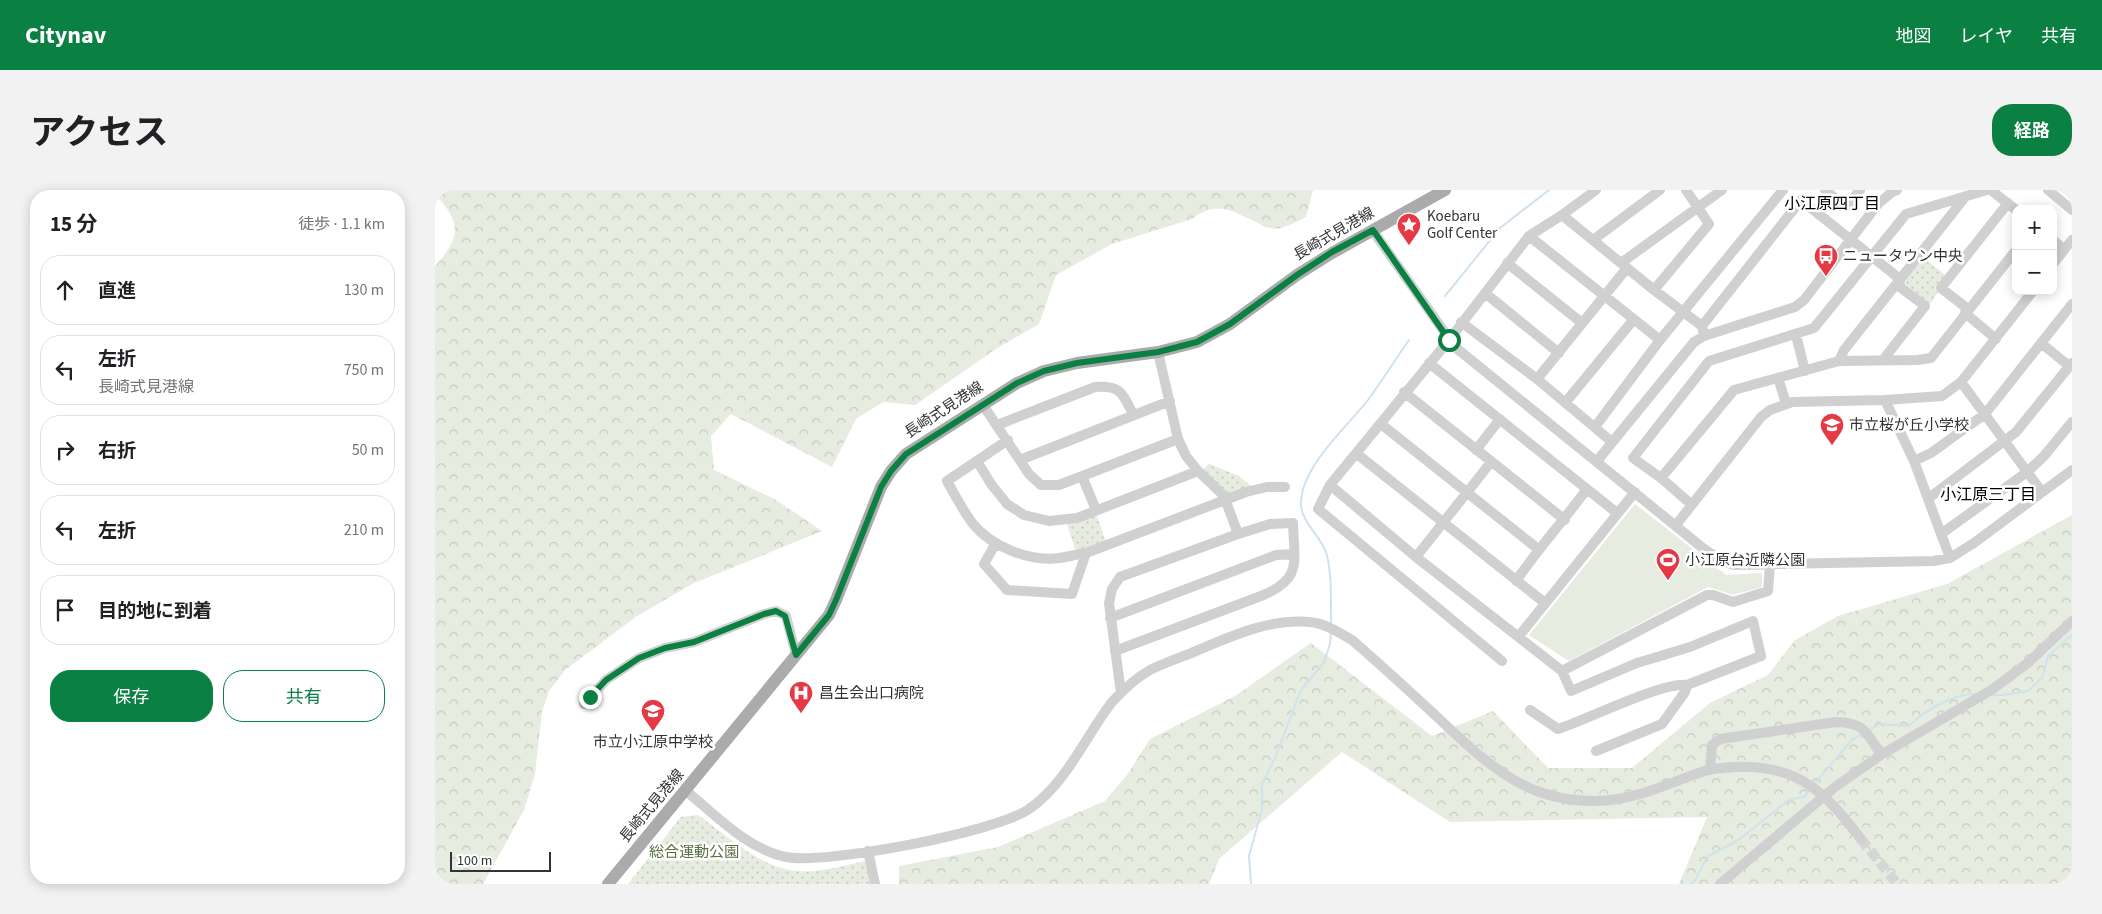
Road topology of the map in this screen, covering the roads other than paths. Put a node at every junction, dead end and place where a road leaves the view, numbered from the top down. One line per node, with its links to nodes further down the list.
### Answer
1 (1445, 190): 18 (main road, 長崎式見港線)
2 (1595, 190): 17 (street)
3 (1660, 190): 20 (street)
4 (1686, 190): 15 (street)
5 (1722, 190): 15 (street)
6 (1783, 190): 37 (street)
7 (1825, 190): 8 (street)
8 (1860, 190)
9 (1987, 190): 13 (street)
10 (1991, 190): 14 (street)
11 (2048, 190): 16 (street)
12 (1893, 191): 21 (street)
13 (1966, 196): 26 (street); 30 (street)
14 (2012, 206): 36 (street)
15 (1699, 207): 29 (street); 31 (street)
16 (2072, 210)
17 (1562, 215): 19 (street); 20 (street)
18 (1373, 230): 44 (street); 47 (main road, 長崎式見港線)
19 (1529, 236): 28 (street); 34 (street)
20 (1593, 240): 29 (street)
21 (1852, 240): 26 (street); 41 (street); 41 (street)
22 (2072, 240): 24 (street)
23 (2057, 243): 24 (street)
24 (2064, 249): 27 (street)
25 (2012, 255): 36 (street)
26 (1872, 256): 30 (street); 42 (street)
27 (2057, 259)
28 (1507, 263): 32 (street); 40 (street)
29 (1624, 266): 31 (street); 34 (street)
30 (1900, 279): 49 (street); 50 (street)
31 (1654, 290): 37 (street)
32 (1485, 292): 39 (street); 48 (street)
33 (2030, 295): 43 (street)
34 (1605, 296): 38 (street); 40 (street)
35 (2072, 304): 46 (street)
36 (1967, 311): 43 (street); 49 (street)
37 (1685, 312): 41 (street); 45 (street)
38 (1634, 319): 45 (street); 60 (street)
39 (1461, 322): 44 (street); 55 (street)
40 (1582, 324): 48 (street)
41 (1703, 331): 72 (street)
42 (1796, 334): 53 (street); 85 (street)
43 (1996, 339): 56 (street)
44 (1449, 340): 51 (street); 79 (street)
45 (1660, 340): 69 (street)
46 (2041, 343): 52 (street); 64 (street)
47 (1158, 352): 59 (street); 62 (main road, 長崎式見港線)
48 (1559, 353): 55 (street)
49 (1883, 360): 50 (street)
50 (1839, 361): 53 (street)
51 (1429, 363): 57 (street); 65 (street)
52 (2071, 365): 73 (street)
53 (1805, 371): 54 (street)
54 (1778, 378): 61 (street); 85 (street)
55 (1537, 379): 60 (street)
56 (1961, 382): 58 (street); 64 (street)
57 (1404, 392): 67 (street); 74 (street)
58 (1885, 400): 61 (street); 77 (street)
59 (1170, 401): 63 (street); 70 (street)
60 (1565, 403): 69 (street)
61 (1786, 403): 94 (street)
62 (983, 405): 68 (street); 115 (main road, 長崎式見港線)
63 (1133, 414): 68 (street); 76 (street)
64 (1985, 414): 73 (street); 77 (street)
65 (1500, 419): 74 (street); 88 (street)
66 (2072, 422): 83 (street)
67 (1381, 424): 75 (street); 89 (street)
68 (997, 425): 71 (street)
69 (1595, 427): 72 (street)
70 (1177, 439): 82 (street); 84 (street)
71 (1008, 440): 76 (street); 78 (street)
72 (1612, 442): 79 (street)
73 (2005, 442): 83 (street); 92 (street)
74 (1476, 450): 80 (street)
75 (1357, 454): 86 (street); 98 (street)
76 (1020, 460): 84 (street)
77 (1914, 460): 92 (street)
78 (977, 461): 95 (street); 102 (street)
79 (1597, 461): 90 (street)
80 (1491, 462): 89 (street); 97 (street)
81 (2072, 470): 91 (street)
82 (1198, 471): 93 (street); 95 (street)
83 (2027, 472): 91 (street); 101 (street)
84 (1083, 476): 95 (street)
85 (1661, 478): 94 (street)
86 (1330, 486): 106 (street); 116 (street)
87 (1285, 488): 93 (street)
88 (1587, 489): 96 (street); 97 (street)
89 (1467, 492): 98 (street); 103 (street)
90 (1635, 492): 96 (street); 99 (street)
91 (2042, 492): 107 (street)
92 (1929, 498): 101 (street)
93 (1226, 500): 100 (street); 104 (street)
94 (1692, 505): 99 (street)
95 (1096, 510)
96 (1617, 513): 110 (street)
97 (1565, 520): 103 (street)
98 (1443, 522): 106 (street); 109 (street)
99 (1676, 525): 108 (street)
100 (1238, 534): 105 (street); 111 (street)
101 (1941, 534): 107 (street)
102 (996, 543): 104 (street); 104 (street)
103 (1538, 549): 109 (street)
104 (1086, 553)
105 (1294, 554): 111 (street); 114 (street)
106 (1416, 557): 113 (street)
107 (1950, 558): 108 (street)
108 (1770, 564): 117 (street)
109 (1516, 581): 110 (street)
110 (1545, 604): 113 (street)
111 (1110, 618): 114 (street)
112 (2072, 622): 123 (street)
113 (1519, 636): 117 (street)
114 (1115, 651): 119 (street)
115 (796, 655): 120 (street); 125 (main road, 長崎式見港線)
116 (1501, 661)
117 (1562, 671): 118 (street)
118 (1687, 685): 121 (street); 122 (street)
119 (1121, 692): 124 (street); 127 (street)
120 (584, 704)
121 (1530, 710)
122 (1596, 751)
123 (1881, 755): 124 (street); 130 (street)
124 (1710, 770): 126 (street, bridge)
125 (686, 791): 127 (street); 128 (main road, 長崎式見港線)
126 (1861, 840)
127 (869, 851): 129 (street)
128 (608, 884)
129 (875, 884)
130 (1721, 884)

